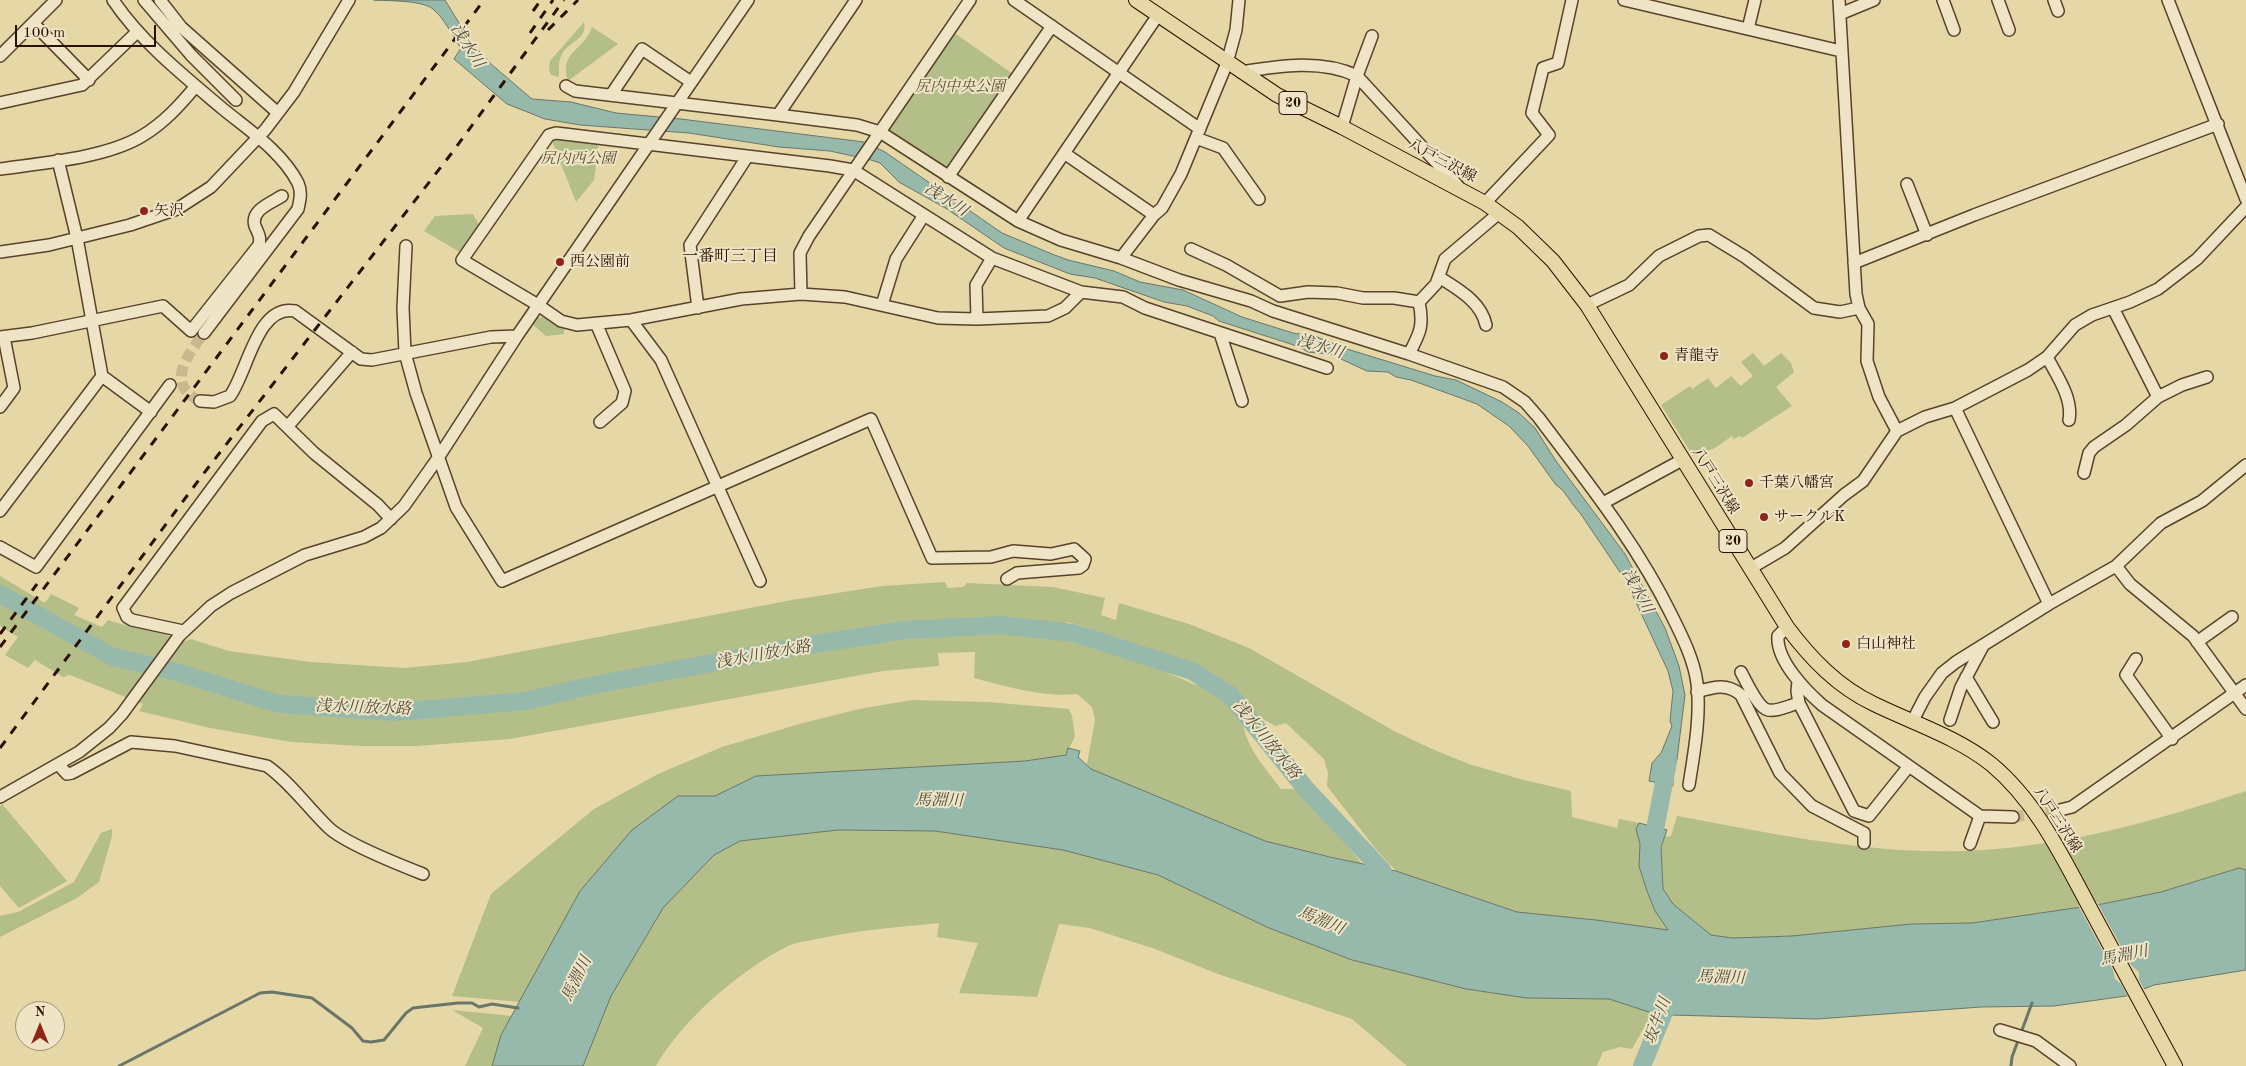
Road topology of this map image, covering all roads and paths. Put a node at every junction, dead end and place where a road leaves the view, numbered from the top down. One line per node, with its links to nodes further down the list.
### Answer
1 (56, 0): 25 (street)
2 (113, 0): 30 (street)
3 (144, 0): 43 (street)
4 (160, 0): 46 (street)
5 (349, 0): 46 (street)
6 (748, 0): 39 (street)
7 (856, 0): 47 (street)
8 (970, 0): 50 (street)
9 (1014, 0): 26 (street)
10 (1136, 0): 24 (main road, 八戸三沢線 / 20)
11 (1239, 0): 34 (street)
12 (1572, 0): 65 (street)
13 (1624, 0): 21 (street)
14 (1755, 0): 27 (street)
15 (1839, 0): 23 (street)
16 (1874, 0): 23 (street)
17 (1943, 0): 28 (street)
18 (1998, 0): 29 (street)
19 (2054, 0): 22 (street)
20 (2168, 0): 48 (street)
21 (1674, 6): 27 (street)
22 (2058, 11)
23 (1840, 14): 32 (street)
24 (1158, 15): 34 (main road, 八戸三沢線 / 20); 36 (street)
25 (34, 23): 33 (street); 38 (street)
26 (1052, 26): 36 (street); 59 (street)
27 (1748, 29): 32 (street)
28 (1954, 30)
29 (2009, 30)
30 (137, 32): 38 (street); 40 (street)
31 (1372, 36): 37 (street)
32 (1841, 51): 78 (street)
33 (0, 56)
34 (1226, 63): 35 (main road, 八戸三沢線 / 20); 51 (street)
35 (1241, 72): 37 (street); 49 (main road, 八戸三沢線 / 20)
36 (1117, 73): 51 (street); 54 (street)
37 (1357, 76): 49 (street); 61 (street)
38 (89, 80): 44 (street)
39 (691, 82): 42 (street); 45 (street)
40 (196, 86): 52 (street); 56 (street)
41 (566, 86): 42 (street)
42 (611, 94): 45 (street)
43 (236, 100)
44 (0, 104)
45 (676, 105): 47 (street); 53 (street)
46 (278, 113): 52 (street)
47 (778, 115): 50 (street)
48 (2218, 124): 64 (street); 71 (street)
49 (1342, 127): 61 (main road, 八戸三沢線 / 20)
50 (880, 132): 57 (street); 59 (street)
51 (1198, 134): 63 (street); 69 (street)
52 (258, 137): 72 (street); 94 (street)
53 (651, 141): 55 (street); 83 (street); 83 (street)
54 (1064, 153): 69 (street); 70 (street)
55 (748, 157): 57 (street); 86 (street)
56 (58, 160): 58 (street); 72 (street)
57 (854, 168): 68 (street); 81 (street)
58 (0, 169)
59 (948, 177): 70 (street)
60 (1907, 184): 71 (street)
61 (1460, 189): 65 (main road, 八戸三沢線 / 20)
62 (282, 196): 91 (street)
63 (1259, 199)
64 (2246, 199)
65 (1485, 203): 67 (main road, 八戸三沢線 / 20)
66 (2246, 207): 88 (street)
67 (1499, 213): 79 (street); 85 (main road, 八戸三沢線 / 20)
68 (924, 215): 76 (street); 84 (street)
69 (1154, 215): 77 (street)
70 (1018, 221): 77 (street)
71 (1927, 235): 78 (street)
72 (77, 238): 75 (street); 91 (street)
73 (406, 246): 99 (street)
74 (1191, 249): 82 (street)
75 (0, 252)
76 (992, 258): 80 (street); 89 (street)
77 (1121, 258): 100 (street)
78 (1854, 263): 87 (street)
79 (1439, 277): 82 (street); 93 (street)
80 (1082, 292): 89 (street); 95 (street)
81 (801, 294): 84 (street); 86 (street)
82 (1419, 302): 100 (street)
83 (538, 304): 92 (street); 96 (street)
84 (882, 305): 89 (street)
85 (1587, 305): 87 (street); 117 (main road, 八戸三沢線 / 20)
86 (698, 308): 90 (street)
87 (1859, 308): 115 (street)
88 (2113, 308): 101 (street); 106 (street)
89 (977, 319)
90 (631, 320): 92 (street); 120 (street)
91 (91, 322): 97 (street); 103 (street)
92 (596, 323): 113 (street)
93 (1486, 325)
94 (204, 332)
95 (1220, 333): 102 (street); 107 (street)
96 (517, 336): 99 (street); 116 (street)
97 (2, 337): 109 (street)
98 (352, 352): 99 (street); 108 (street); 114 (street)
99 (405, 352): 116 (street)
100 (1409, 354): 121 (street)
101 (2047, 357): 110 (street); 112 (street)
102 (1327, 368)
103 (102, 376): 111 (street); 122 (street)
104 (2207, 377): 106 (street)
105 (170, 386): 111 (street)
106 (2158, 397): 119 (street)
107 (1242, 400)
108 (200, 402)
109 (0, 407)
110 (1955, 408): 115 (street); 129 (street)
111 (151, 412): 124 (street)
112 (2069, 420)
113 (600, 422)
114 (288, 426): 123 (street); 132 (street)
115 (1897, 431): 126 (street)
116 (438, 458): 120 (street); 123 (street)
117 (1682, 460): 121 (street); 126 (main road, 八戸三沢線 / 20)
118 (2246, 465): 125 (street)
119 (2084, 473)
120 (718, 485): 127 (street); 128 (street)
121 (1603, 503): 140 (street)
122 (0, 511)
123 (391, 519): 132 (street)
124 (0, 548)
125 (2116, 566): 129 (street); 133 (street)
126 (1751, 568): 131 (main road, 八戸三沢線 / 20)
127 (1008, 579)
128 (760, 581)
129 (2049, 604): 134 (street)
130 (2232, 617): 133 (street)
131 (1787, 627): 138 (street); 145 (main road, 八戸三沢線 / 20)
132 (181, 633): 148 (street)
133 (2197, 642): 141 (street)
134 (1984, 645): 137 (street); 145 (street)
135 (2136, 659): 147 (street)
136 (1741, 672): 142 (street)
137 (1966, 676): 144 (street); 146 (street)
138 (1798, 681): 142 (street); 149 (street)
139 (2246, 685): 141 (street)
140 (1697, 692): 150 (street); 155 (street)
141 (2235, 693): 143 (street); 147 (street)
142 (1799, 703): 149 (street)
143 (2246, 709)
144 (1950, 720)
145 (1912, 722): 160 (main road, 八戸三沢線 / 20)
146 (1993, 722)
147 (2172, 738): 152 (street)
148 (58, 764): 151 (street); 157 (street)
149 (1910, 766): 153 (street)
150 (1689, 785)
151 (0, 797)
152 (2056, 811)
153 (1980, 816): 154 (street); 156 (street)
154 (2013, 817)
155 (1864, 843)
156 (1970, 844)
157 (422, 874)
158 (2000, 1030): 159 (street)
159 (2070, 1066)
160 (2175, 1066)

